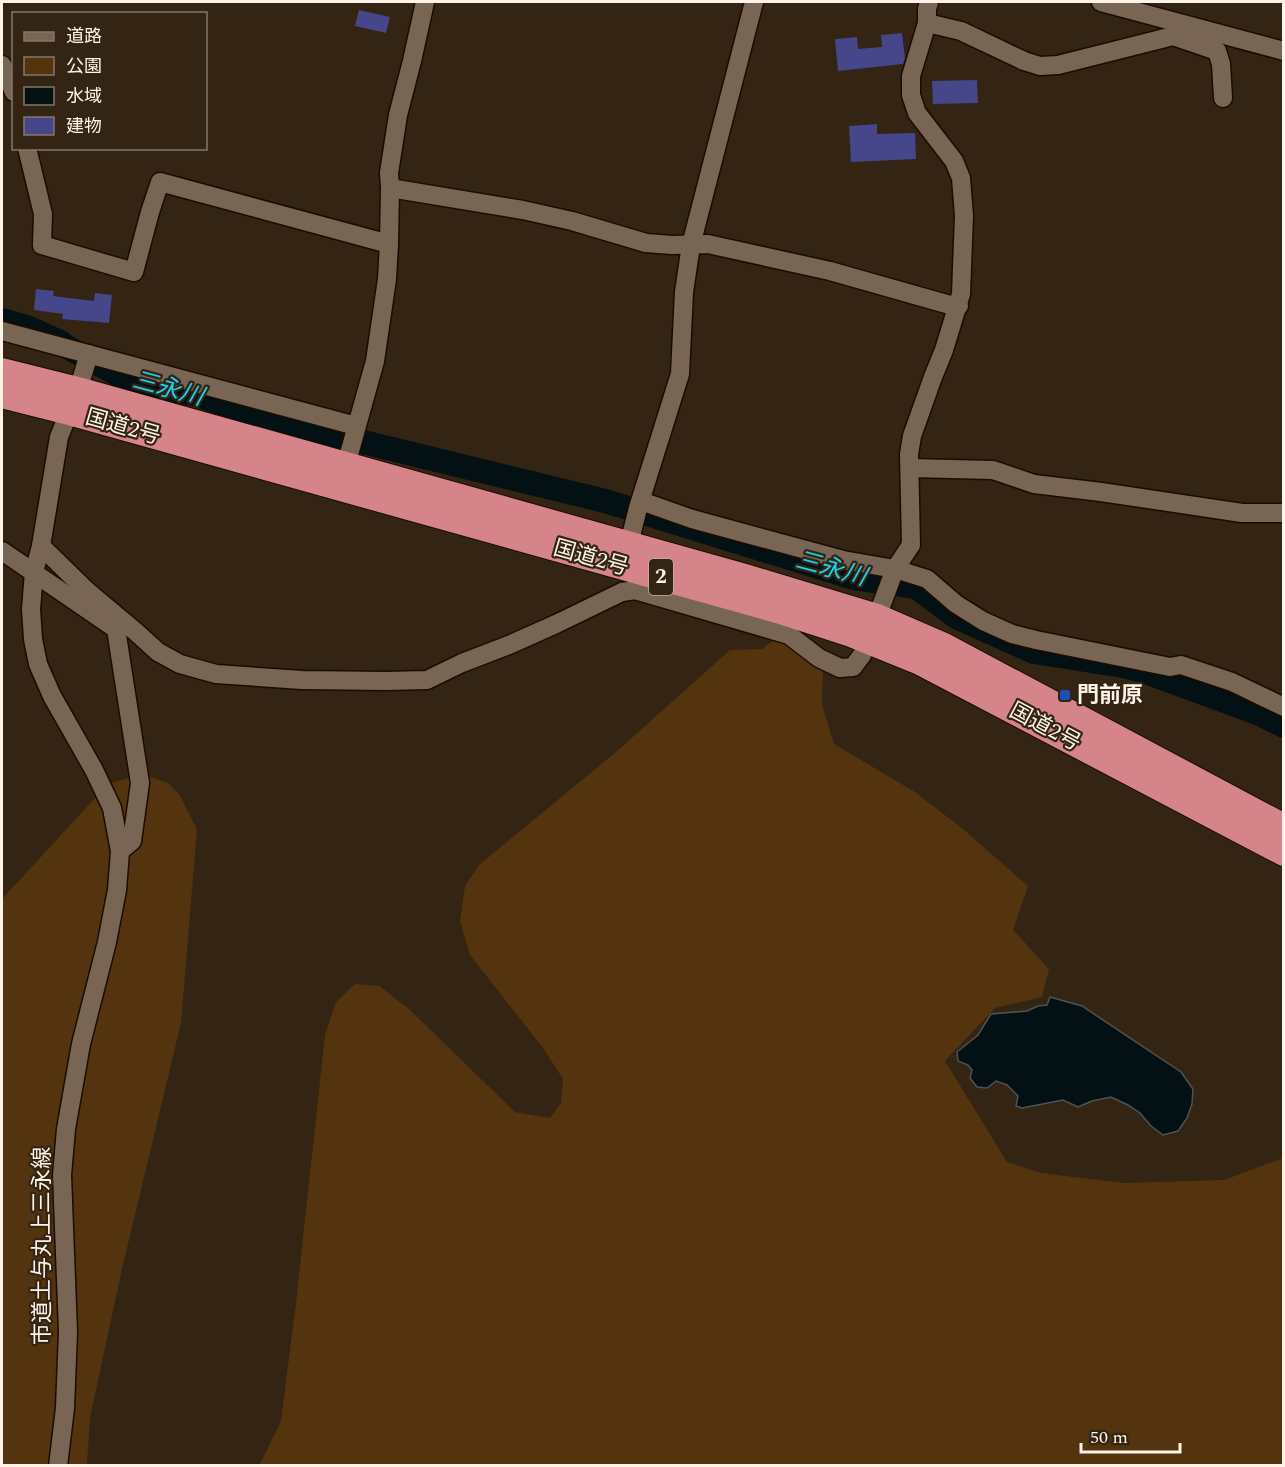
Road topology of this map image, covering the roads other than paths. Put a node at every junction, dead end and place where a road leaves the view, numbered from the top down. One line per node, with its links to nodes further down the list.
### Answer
1 (425, 2): 12 (street)
2 (754, 2): 14 (street)
3 (929, 2): 5 (street)
4 (1102, 2): 6 (street)
5 (927, 23): 6 (street); 15 (street)
6 (1174, 29): 7 (street); 10 (street)
7 (1284, 51)
8 (2, 65): 9 (street)
9 (12, 88)
10 (1223, 98)
11 (27, 150): 13 (street)
12 (390, 188): 13 (street); 14 (street)
13 (389, 244): 21 (street)
14 (691, 245): 15 (street); 24 (street)
15 (959, 306): 23 (street)
16 (2, 331): 17 (street)
17 (89, 354): 20 (street); 21 (street)
18 (2, 371): 20 (highway, 国道2号 / 2)
19 (2, 395): 20 (highway, 国道2号 / 2)
20 (73, 401): 22 (highway, 国道2号 / 2); 27 (street); 32 (highway, 国道2号 / 2)
21 (356, 426): 22 (street)
22 (346, 465): 26 (highway, 国道2号 / 2)
23 (910, 468): 25 (street); 30 (street)
24 (640, 505): 26 (street); 30 (street)
25 (1284, 513)
26 (631, 536): 32 (highway, 国道2号 / 2)
27 (41, 546): 29 (street); 31 (street)
28 (2, 551): 29 (street)
29 (34, 572): 31 (street); 35 (street)
30 (894, 572): 32 (street); 33 (street)
31 (82, 597): 32 (street); 35 (street)
32 (876, 620): 34 (highway, 国道2号 / 2); 36 (highway, 国道2号 / 2)
33 (1284, 707)
34 (1284, 827)
35 (120, 851): 37 (street, 市道土与丸上三永線)
36 (1284, 853)
37 (58, 1466)

